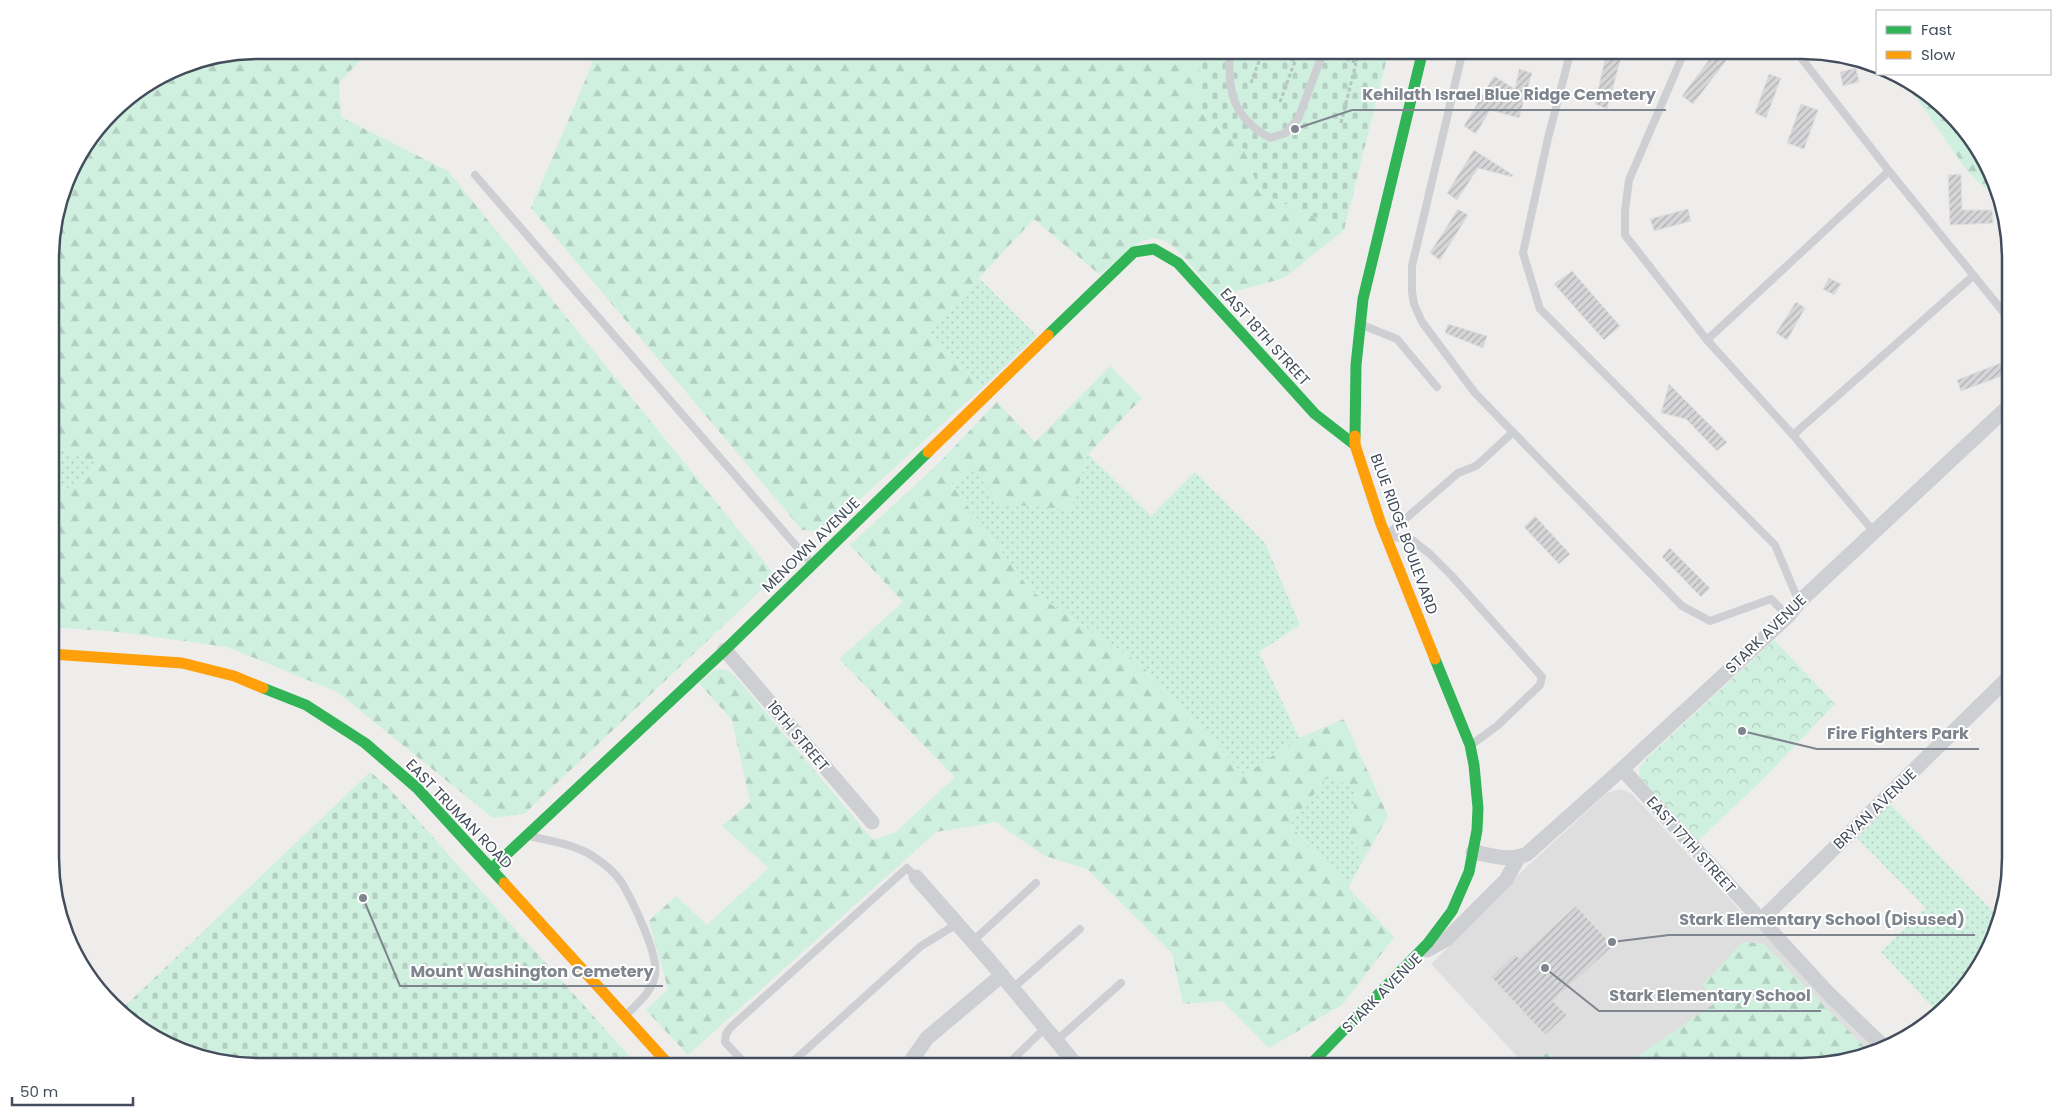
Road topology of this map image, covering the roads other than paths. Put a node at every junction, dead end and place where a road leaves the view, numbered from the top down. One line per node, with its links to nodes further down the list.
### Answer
1 (1230, 59): 2 (lane)
2 (1321, 59)
3 (1420, 59): 13 (main road, BLUE RIDGE BOULEVARD)
4 (1461, 59): 17 (lane)
5 (1569, 59): 23 (lane)
6 (1681, 59): 14 (lane)
7 (1802, 59): 8 (lane)
8 (1889, 171): 11 (lane); 14 (lane)
9 (475, 175): 22 (lane)
10 (1154, 249): 19 (main road, EAST 18TH STREET); 22 (main road, MENOWN AVENUE)
11 (1973, 276): 12 (lane); 18 (lane)
12 (2002, 310)
13 (1360, 324): 15 (lane); 19 (main road, BLUE RIDGE BOULEVARD)
14 (1707, 340): 18 (lane)
15 (1437, 387)
16 (2002, 412): 20 (street, STARK AVENUE)
17 (1513, 432): 21 (lane); 24 (lane)
18 (1793, 435): 20 (lane)
19 (1355, 445): 21 (main road, BLUE RIDGE BOULEVARD)
20 (1874, 532): 23 (street, STARK AVENUE)
21 (1386, 535): 28 (main road, BLUE RIDGE BOULEVARD); 28 (lane)
22 (812, 565): 25 (main road, MENOWN AVENUE)
23 (1799, 602): 24 (street, STARK AVENUE)
24 (1788, 616): 29 (street, STARK AVENUE)
25 (725, 650): 30 (street, 16TH STREET); 31 (main road, MENOWN AVENUE)
26 (59, 655): 34 (main road, EAST TRUMAN ROAD)
27 (2002, 684): 37 (street, BRYAN AVENUE)
28 (1470, 745): 32 (main road, BLUE RIDGE BOULEVARD)
29 (1622, 770): 33 (street, STARK AVENUE); 37 (street, EAST 17TH STREET)
30 (872, 822)
31 (527, 836): 34 (main road, MENOWN AVENUE); 45 (lane)
32 (1473, 852): 33 (street); 41 (main road, BLUE RIDGE BOULEVARD)
33 (1518, 858): 41 (street, STARK AVENUE)
34 (491, 869): 45 (main road, EAST TRUMAN ROAD)
35 (916, 877): 38 (street); 50 (lane)
36 (1036, 883): 40 (lane)
37 (1760, 921): 48 (street, EAST 17TH STREET)
38 (957, 924): 40 (street); 51 (lane)
39 (1080, 929): 44 (lane)
40 (973, 941): 42 (street)
41 (1422, 952): 55 (main road, STARK AVENUE)
42 (1002, 976): 44 (street); 52 (street)
43 (1121, 983): 47 (lane)
44 (1013, 988): 46 (street)
45 (625, 1016): 49 (main road, EAST TRUMAN ROAD)
46 (1045, 1028): 47 (street); 53 (lane)
47 (1056, 1041): 54 (street)
48 (1880, 1043)
49 (663, 1058)
50 (740, 1058)
51 (797, 1058)
52 (913, 1058)
53 (1014, 1058)
54 (1070, 1058)
55 (1317, 1058)

